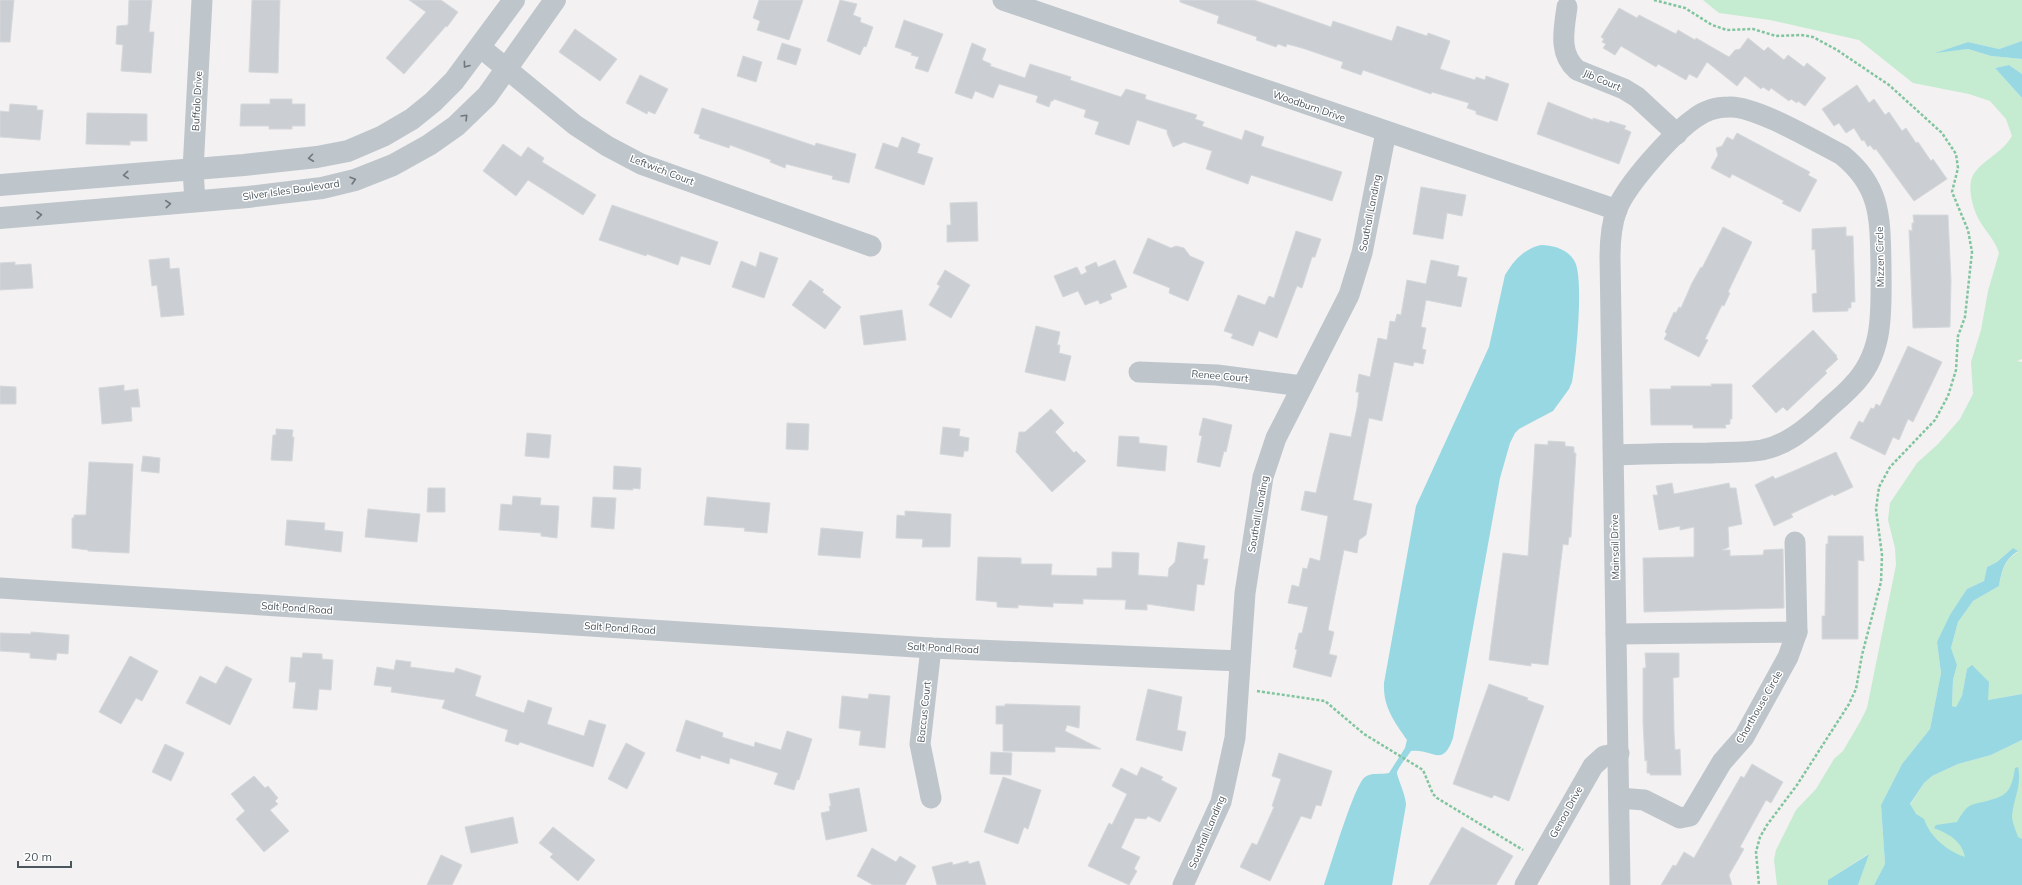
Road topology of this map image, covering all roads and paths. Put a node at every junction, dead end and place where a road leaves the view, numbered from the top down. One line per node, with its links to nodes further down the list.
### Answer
1 (202, 0): 10 (street, Buffalo Drive)
2 (514, 0): 6 (street)
3 (555, 0): 7 (street, Silver Isles Boulevard)
4 (1002, 0): 8 (street, Woodburn Drive)
5 (1567, 7): 9 (street, Jib Court)
6 (480, 47): 7 (street, Leftwich Court); 10 (street, one-way to 10)
7 (506, 68): 12 (street, Silver Isles Boulevard, one-way to 7); 15 (street, Leftwich Court)
8 (1386, 132): 13 (street, Woodburn Drive); 17 (street, Southall Landing)
9 (1677, 134): 13 (street, Mizzen Circle); 18 (street, Mizzen Circle)
10 (193, 170): 11 (street, one-way to 11); 12 (street, Buffalo Drive)
11 (0, 185)
12 (195, 202): 14 (street, Silver Isles Boulevard, one-way to 12)
13 (1617, 210): 18 (street, Mainsail Drive)
14 (0, 218)
15 (871, 246)
16 (1139, 372): 17 (street, Renee Court)
17 (1302, 386): 24 (street, Southall Landing)
18 (1614, 455): 22 (street, Mainsail Drive)
19 (1795, 542): 21 (street, Charthouse Circle)
20 (0, 588): 23 (street, Salt Pond Road)
21 (1797, 632): 22 (street); 28 (street, Charthouse Circle)
22 (1616, 634): 26 (street, Mainsail Drive)
23 (931, 648): 24 (street, Salt Pond Road); 27 (street, Baccus Court)
24 (1240, 661): 25 (street, Southall Landing)
25 (1239, 689): 29 (path); 30 (street, Southall Landing)
26 (1619, 753): 28 (street, Mainsail Drive); 29 (street, Genoa Drive)
27 (931, 798)
28 (1619, 798): 32 (street, Mainsail Drive)
29 (1539, 860): 31 (street, Genoa Drive)
30 (1183, 885)
31 (1525, 885)
32 (1620, 885)

